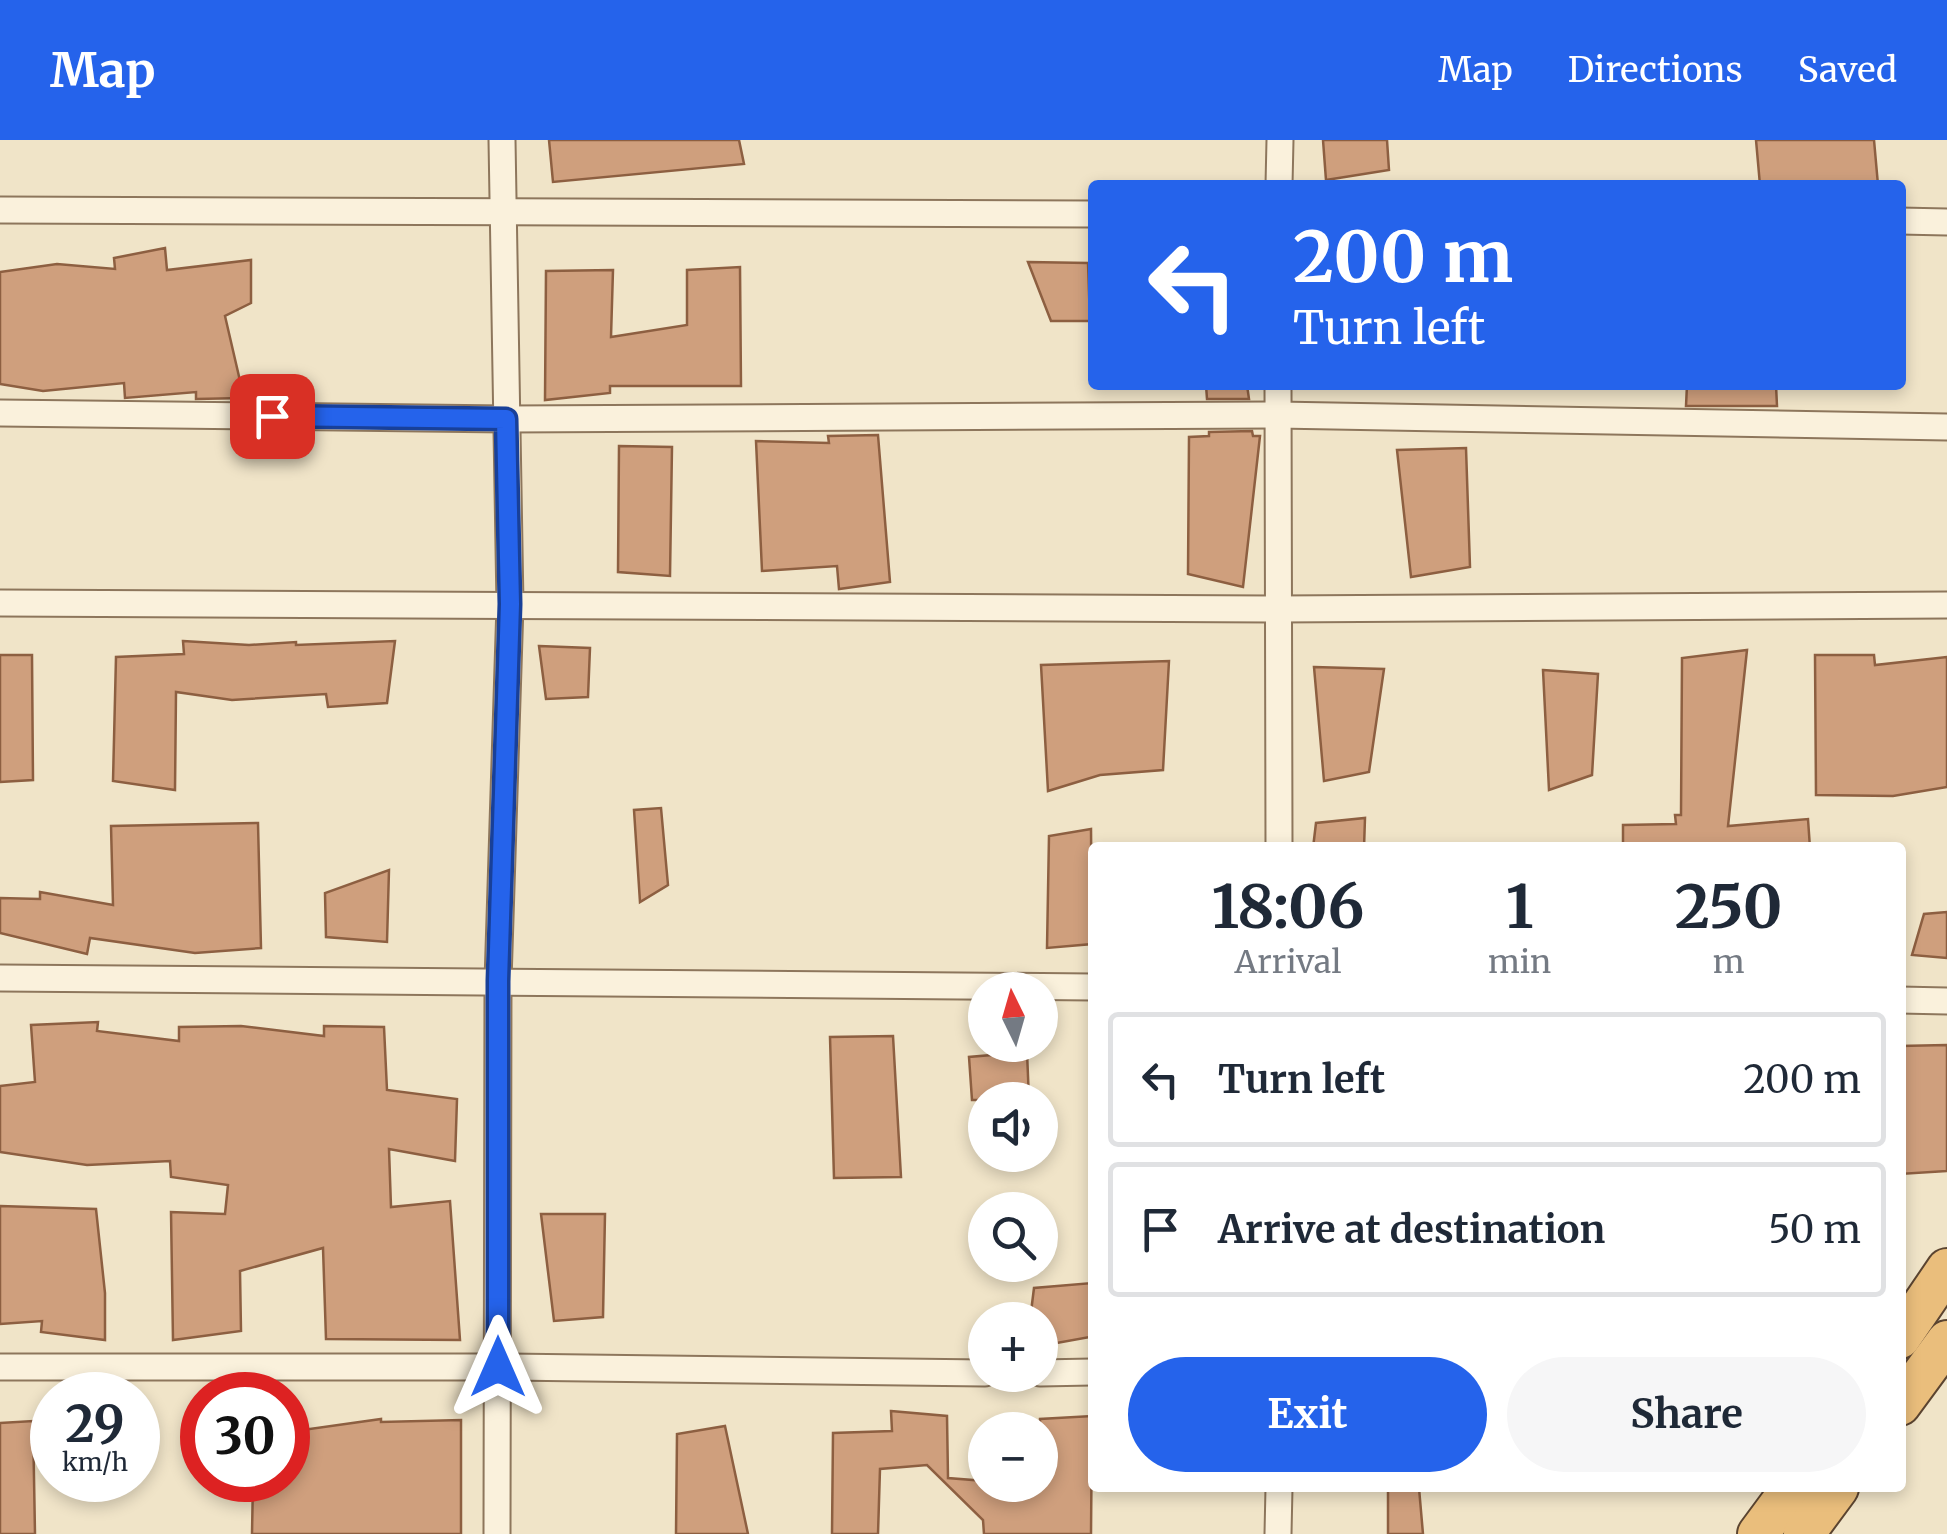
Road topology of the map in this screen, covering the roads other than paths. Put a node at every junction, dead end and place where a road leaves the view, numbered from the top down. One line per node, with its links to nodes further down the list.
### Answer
1 (502, 140): 5 (street)
2 (1280, 140): 3 (street)
3 (1280, 180)
4 (0, 210): 5 (street)
5 (501, 214): 6 (street); 12 (street)
6 (1088, 214)
7 (1906, 221): 8 (street)
8 (1947, 222)
9 (1278, 390): 11 (street)
10 (0, 413): 12 (street)
11 (1278, 415): 12 (street); 13 (street); 17 (street)
12 (506, 419): 15 (street)
13 (1947, 427)
14 (0, 603): 15 (street)
15 (510, 604): 17 (street); 20 (street)
16 (1947, 605): 17 (street)
17 (1278, 609): 18 (street)
18 (1279, 842)
19 (0, 978): 20 (street)
20 (498, 981): 21 (street); 29 (street)
21 (1088, 987)
22 (1906, 1000): 23 (street)
23 (1947, 1001)
24 (1947, 1269): 25 (highway)
25 (1906, 1331)
26 (1906, 1341): 27 (street)
27 (1944, 1349): 33 (highway)
28 (0, 1367): 29 (street)
29 (498, 1367): 30 (street); 37 (street)
30 (968, 1372)
31 (1058, 1372): 32 (street)
32 (1088, 1372)
33 (1906, 1396)
34 (1279, 1492): 38 (street)
35 (1789, 1492): 39 (highway)
36 (1835, 1492): 40 (highway)
37 (497, 1534)
38 (1278, 1534)
39 (1758, 1534)
40 (1804, 1534)

